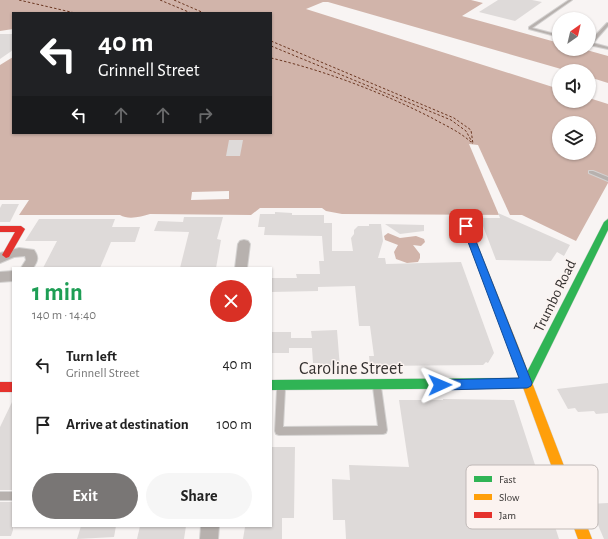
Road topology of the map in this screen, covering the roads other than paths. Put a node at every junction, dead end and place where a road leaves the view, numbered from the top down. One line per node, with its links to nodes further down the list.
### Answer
1 (571, 0): 2 (lane)
2 (553, 12)
3 (552, 13): 5 (lane)
4 (608, 24): 6 (lane)
5 (552, 34)
6 (596, 37)
7 (596, 45): 8 (lane)
8 (608, 48)
9 (591, 172): 10 (lane)
10 (608, 178)
11 (608, 222): 20 (street, Trumbo Road)
12 (466, 226): 20 (street)
13 (0, 229): 15 (street)
14 (244, 244): 17 (street)
15 (3, 257): 16 (street)
16 (28, 267)
17 (241, 267)
18 (12, 276): 19 (street)
19 (0, 277)
20 (527, 383): 23 (street, Caroline Street); 26 (street)
21 (272, 386): 22 (street, Caroline Street)
22 (281, 386): 23 (street, Caroline Street); 23 (lane)
23 (377, 386)
24 (0, 387): 25 (street)
25 (12, 387)
26 (557, 465)
27 (0, 496): 28 (lane)
28 (12, 496)
29 (210, 527): 31 (street)
30 (581, 529): 32 (street)
31 (209, 539)
32 (585, 539)

